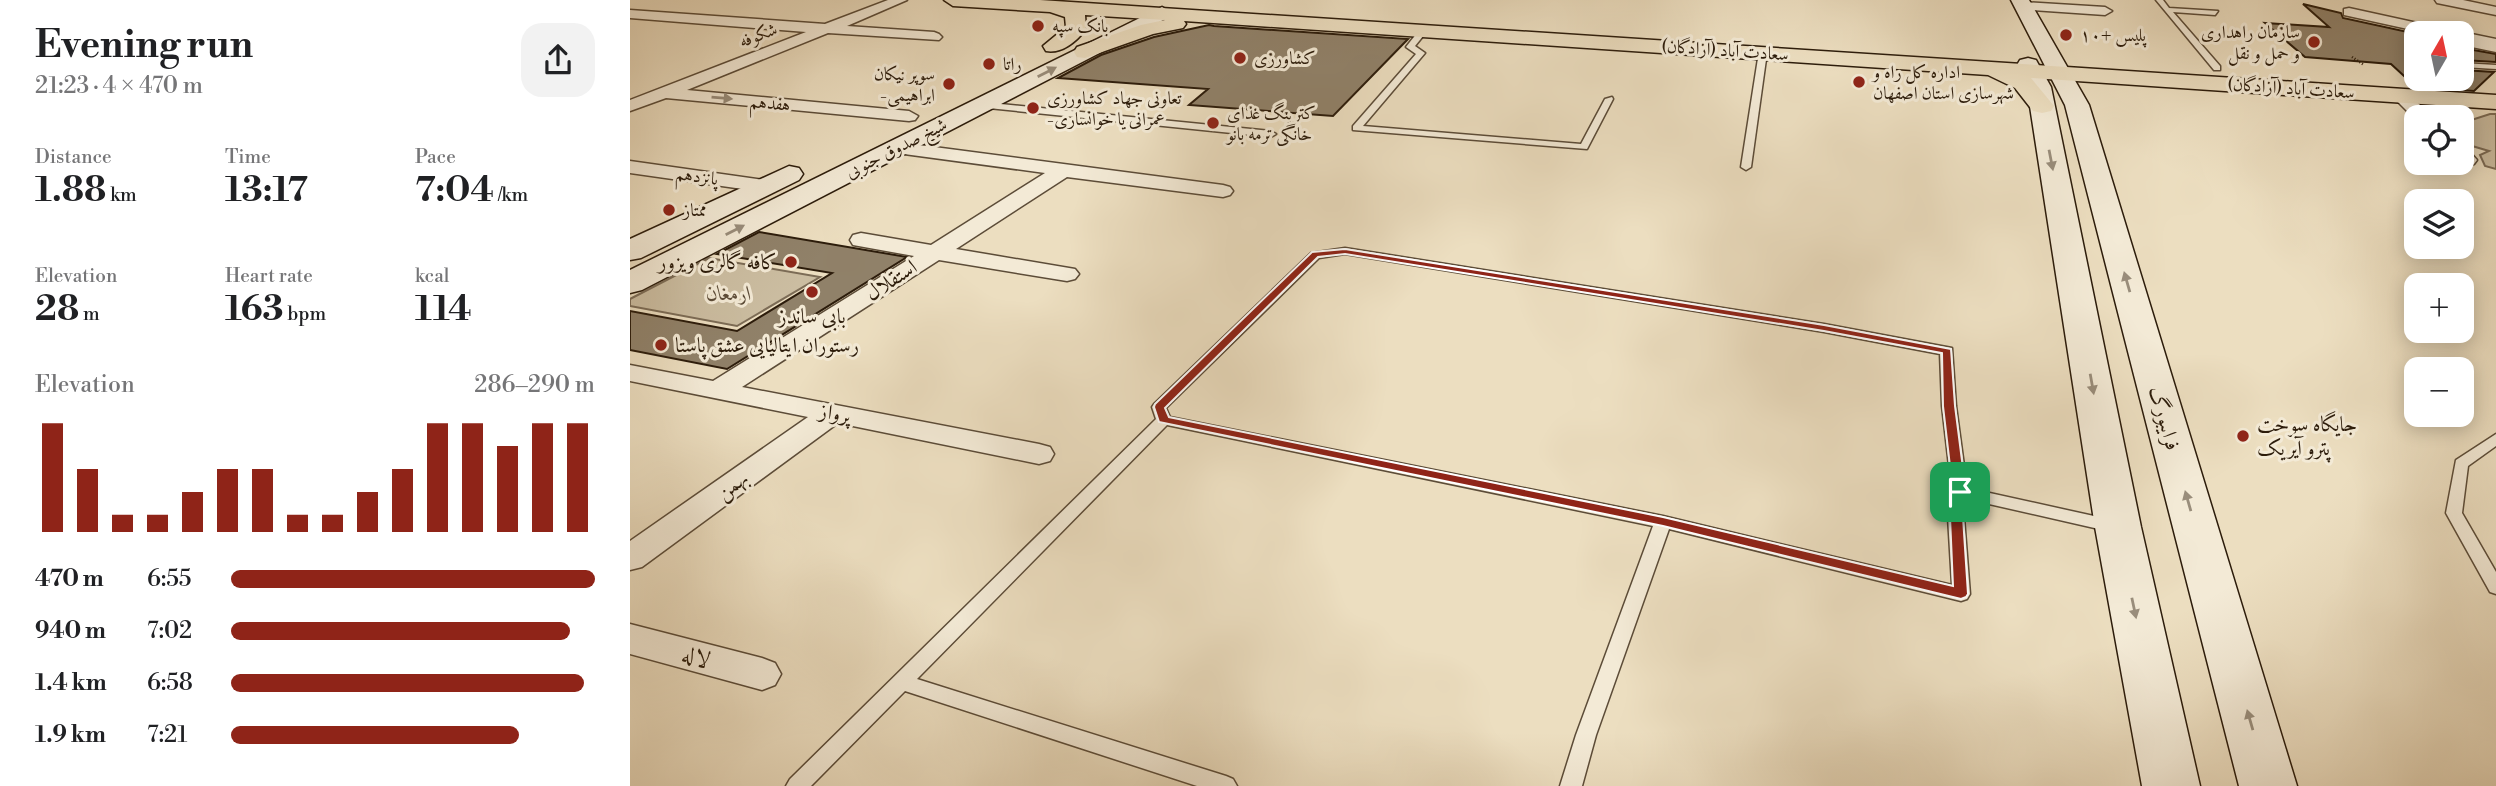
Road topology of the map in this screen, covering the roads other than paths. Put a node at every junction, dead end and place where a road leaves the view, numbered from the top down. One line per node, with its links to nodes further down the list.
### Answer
1 (900, 0): 17 (street, شکوفه)
2 (953, 0): 6 (main road, سعادت آباد (آزادگان))
3 (2158, 0): 10 (lane)
4 (2442, 0): 12 (street)
5 (2021, 3): 11 (street); 28 (main road)
6 (1018, 4): 7 (main road, سعادت آباد (آزادگان)); 23 (main road)
7 (1161, 4): 8 (main road, سعادت آباد (آزادگان)); 9 (main road, سعادت آباد (آزادگان)); 23 (main road, شیخ صدوق جنوبی); 25 (main road, شیخ صدوق جنوبی)
8 (1241, 9): 9 (main road); 18 (main road, سعادت آباد (آزادگان)); 25 (main road)
9 (1317, 9): 27 (main road, سعادت آباد (آزادگان))
10 (2167, 10): 14 (lane); 31 (lane)
11 (2105, 11)
12 (2496, 11)
13 (2349, 12): 16 (street)
14 (2215, 13)
15 (630, 14): 17 (street)
16 (2404, 24)
17 (828, 28): 19 (street); 34 (street, شکوفه)
18 (1424, 30): 26 (main road, سعادت آباد (آزادگان)); 36 (lane)
19 (934, 37)
20 (2474, 39): 21 (street)
21 (2496, 44)
22 (2474, 45): 24 (lane)
23 (1054, 46): 41 (main road, شیخ صدوق جنوبی)
24 (2496, 50)
25 (1085, 52): 38 (main road, شیخ صدوق جنوبی, one-way to 25)
26 (1763, 52): 27 (main road, سعادت آباد (آزادگان)); 47 (lane)
27 (1966, 59): 28 (main road); 28 (main road, سعادت آباد (آزادگان)); 28 (main road)
28 (2037, 66): 31 (main road, سعادت آباد (آزادگان)); 35 (main road, سعادت آباد (آزادگان)); 64 (main road, one-way to 64); 74 (main road, فرایبورگ, one-way to 28)
29 (2474, 66): 30 (lane)
30 (2496, 67)
31 (2217, 68): 32 (main road, سعادت آباد (آزادگان))
32 (2496, 86)
33 (630, 90): 34 (street, هفدهم)
34 (663, 93): 40 (street, شکوفه); 41 (street, هفدهم, one-way to 41)
35 (2400, 95): 37 (main road, سعادت آباد (آزادگان)); 39 (street)
36 (1609, 99)
37 (2496, 102)
38 (981, 105): 42 (lane); 43 (main road, شیخ صدوق جنوبی)
39 (2410, 105)
40 (630, 106)
41 (909, 116): 44 (main road, شیخ صدوق جنوبی)
42 (1271, 134)
43 (896, 148): 48 (street); 55 (main road, شیخ صدوق جنوبی, one-way to 43)
44 (838, 150)
45 (813, 162): 49 (main road, شیخ صدوق جنوبی)
46 (630, 167): 49 (street, پانزدهم)
47 (1746, 167)
48 (1064, 170): 50 (street); 53 (street, استقلال)
49 (764, 186): 52 (main road, شیخ صدوق جنوبی)
50 (1223, 191)
51 (861, 240): 53 (street)
52 (630, 251)
53 (936, 253): 54 (street); 57 (street, استقلال)
54 (1067, 274)
55 (630, 284)
56 (630, 373): 57 (street, پرواز)
57 (718, 390): 58 (street, پرواز)
58 (833, 413): 61 (street, پرواز); 65 (street, بهمن)
59 (1164, 420): 62 (lane); 63 (lane); 69 (lane)
60 (2496, 439): 66 (lane)
61 (1039, 454)
62 (1960, 492): 63 (lane); 64 (lane)
63 (1663, 522): 72 (lane)
64 (2118, 527): 73 (main road, one-way to 73)
65 (630, 558)
66 (2496, 587)
67 (630, 639): 68 (street, لاله)
68 (762, 674)
69 (900, 681): 70 (lane); 71 (lane)
70 (797, 786)
71 (1226, 786)
72 (1571, 786)
73 (2171, 786)
74 (2268, 786)

